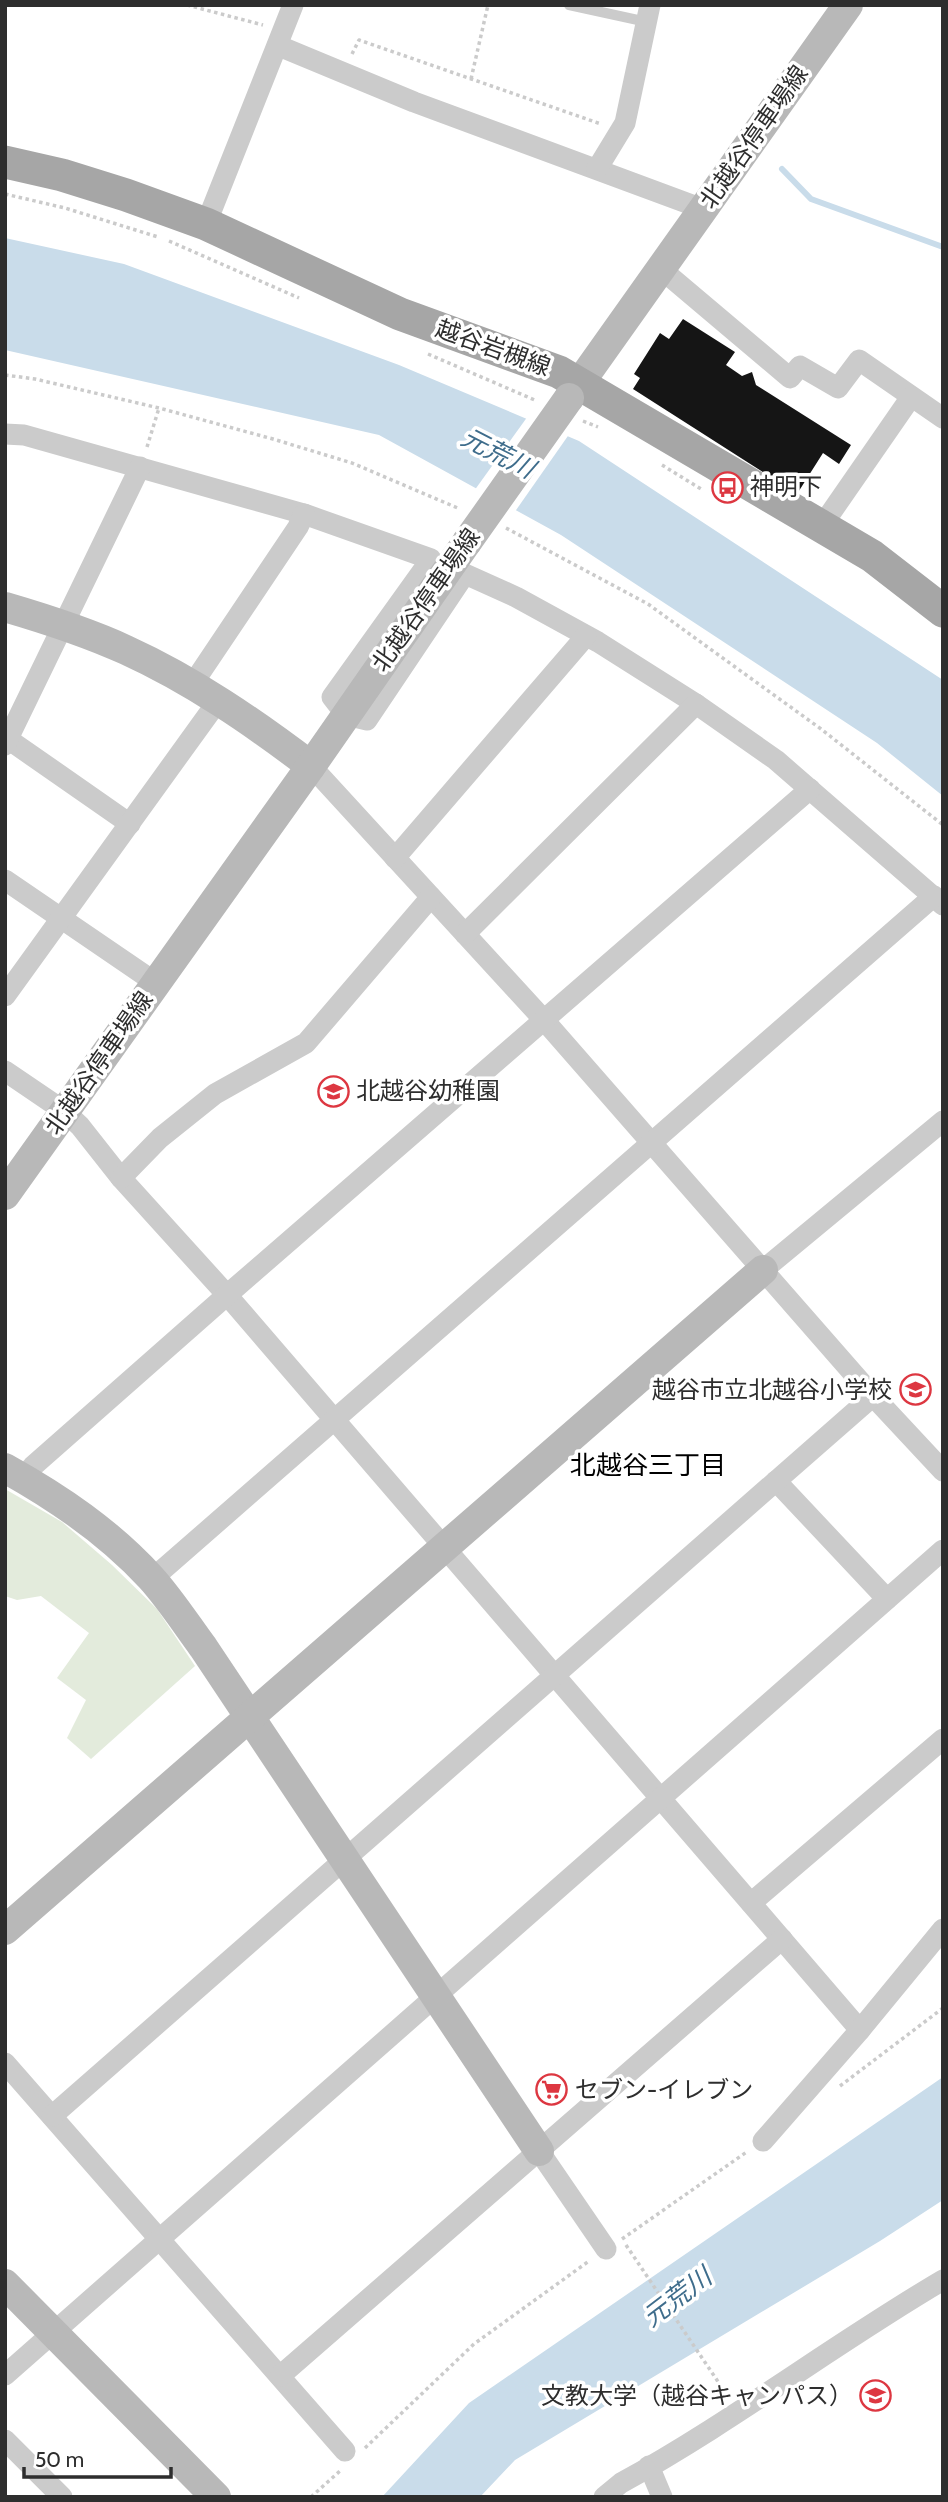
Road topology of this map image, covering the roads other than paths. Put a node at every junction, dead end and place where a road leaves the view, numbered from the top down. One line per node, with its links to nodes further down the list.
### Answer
1 (293, 5): 5 (street)
2 (569, 5): 4 (lane)
3 (848, 5): 8 (street, 北越谷停車場線)
4 (649, 14): 7 (street)
5 (281, 38): 7 (street); 9 (street)
6 (5, 162): 9 (main road, 越谷岩槻線)
7 (597, 169): 8 (street)
8 (703, 209): 10 (street, 北越谷停車場線)
9 (206, 224): 12 (main road, 越谷岩槻線)
10 (661, 269): 11 (street); 12 (street, 北越谷停車場線)
11 (911, 397): 13 (street); 17 (street)
12 (568, 401): 17 (main road, 越谷岩槻線); 25 (street, 北越谷停車場線, bridge)
13 (943, 418)
14 (5, 434): 15 (street)
15 (143, 457): 16 (street); 20 (street)
16 (304, 514): 22 (street); 25 (street)
17 (821, 527): 19 (main road, 越谷岩槻線)
18 (5, 607): 20 (street)
19 (943, 611)
20 (63, 624): 22 (street); 26 (street)
21 (586, 636): 24 (street); 25 (street); 30 (street)
22 (192, 685): 23 (street)
23 (218, 701): 27 (street); 29 (street)
24 (696, 704): 28 (street); 35 (street)
25 (346, 715): 27 (street, 北越谷停車場線)
26 (7, 742): 29 (street)
27 (311, 766): 30 (street); 36 (street, 北越谷停車場線)
28 (810, 789): 33 (street); 38 (street)
29 (130, 824): 34 (street)
30 (395, 858): 32 (street)
31 (5, 880): 34 (street)
32 (431, 897): 35 (street); 43 (street)
33 (938, 901): 42 (street)
34 (62, 918): 36 (street); 37 (street)
35 (465, 934): 38 (street)
36 (156, 983): 40 (street, 北越谷停車場線)
37 (5, 996)
38 (544, 1020): 42 (street); 46 (street)
39 (5, 1071): 40 (street)
40 (64, 1111): 43 (street); 44 (street, 北越谷停車場線)
41 (943, 1121): 45 (street)
42 (653, 1143): 45 (street); 48 (street)
43 (121, 1178): 46 (street)
44 (5, 1195)
45 (763, 1270): 47 (street); 52 (street)
46 (227, 1295): 48 (street); 50 (street)
47 (873, 1396): 49 (street); 51 (street)
48 (334, 1419): 52 (street); 54 (street)
49 (943, 1471)
50 (14, 1473): 54 (street)
51 (776, 1481): 55 (street); 56 (street)
52 (445, 1547): 56 (street); 57 (street)
53 (943, 1550): 55 (street)
54 (152, 1579): 57 (street)
55 (887, 1599): 59 (street)
56 (555, 1675): 59 (street); 60 (street)
57 (249, 1717): 60 (street); 62 (street)
58 (943, 1740): 61 (street)
59 (661, 1799): 61 (street); 65 (street)
60 (344, 1860): 65 (street); 68 (street)
61 (751, 1903): 64 (street)
62 (8, 1922)
63 (943, 1929): 66 (street)
64 (782, 1939): 66 (street); 70 (street)
65 (436, 1998): 70 (street); 71 (street)
66 (860, 2030): 69 (street)
67 (5, 2063): 68 (street)
68 (52, 2116): 71 (street)
69 (763, 2141)
70 (539, 2151): 72 (street); 77 (street)
71 (160, 2239): 75 (street); 77 (street)
72 (615, 2246)
73 (943, 2280): 80 (street)
74 (5, 2284): 75 (street)
75 (54, 2333): 76 (street); 82 (street)
76 (5, 2375)
77 (280, 2376): 79 (street)
78 (5, 2440): 81 (street)
79 (351, 2456)
80 (649, 2466): 83 (street); 84 (street)
81 (62, 2497)
82 (216, 2497)
83 (604, 2497)
84 (662, 2497)

